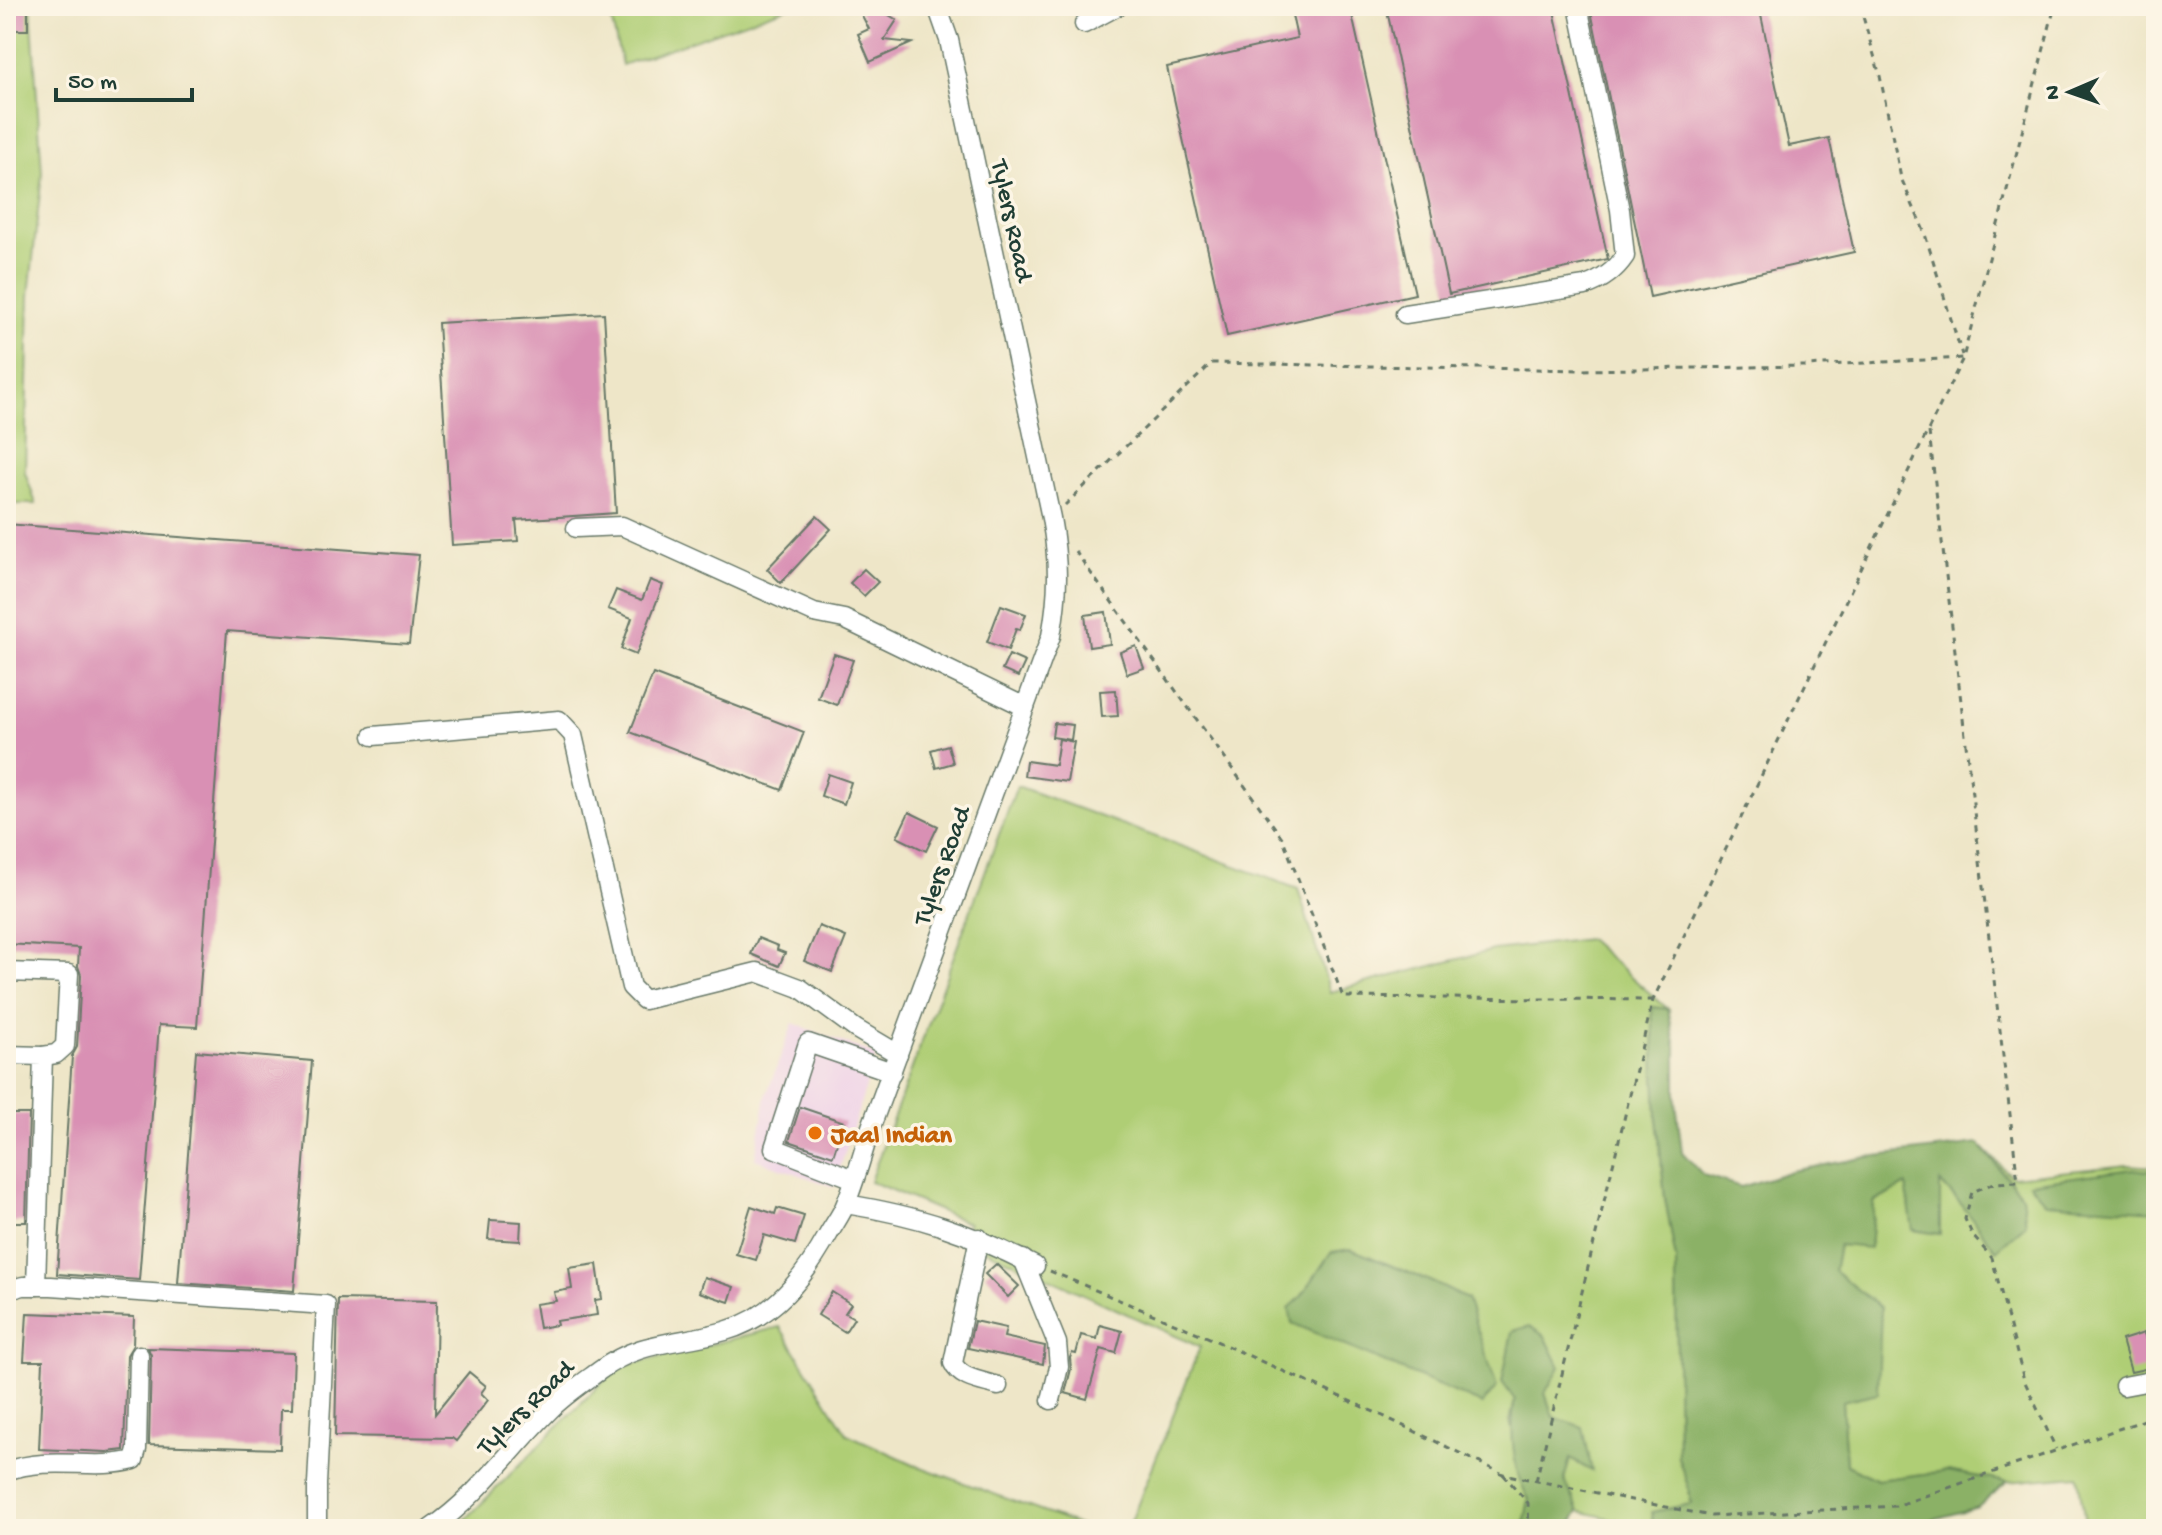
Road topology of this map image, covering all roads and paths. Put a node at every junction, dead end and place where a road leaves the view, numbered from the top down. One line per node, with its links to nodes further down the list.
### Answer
1 (937, 6): 10 (street, Tylers Road)
2 (1118, 6): 6 (street)
3 (1578, 6): 7 (street)
4 (1860, 6): 8 (path)
5 (2055, 6): 8 (path)
6 (1084, 24)
7 (1405, 314)
8 (1963, 358): 9 (path); 10 (path)
9 (1928, 430): 16 (path); 32 (path)
10 (1051, 518): 13 (street, Tylers Road)
11 (576, 528): 13 (street)
12 (1070, 544): 16 (path)
13 (1025, 707): 19 (street, Tylers Road)
14 (373, 736): 19 (street)
15 (6, 972): 18 (street)
16 (1653, 1000): 35 (path)
17 (6, 1055): 18 (street)
18 (43, 1056): 24 (street)
19 (895, 1063): 20 (street, Tylers Road); 20 (street)
20 (854, 1179): 21 (street, Tylers Road)
21 (846, 1204): 22 (street); 39 (street, Tylers Road)
22 (979, 1238): 23 (street); 28 (street)
23 (1029, 1262): 30 (street); 34 (path)
24 (36, 1286): 25 (street); 38 (street)
25 (6, 1291)
26 (139, 1355): 33 (street)
27 (2156, 1380): 29 (street)
28 (998, 1386)
29 (2124, 1386)
30 (1051, 1400)
31 (2156, 1416): 32 (path)
32 (2056, 1449): 35 (path)
33 (6, 1471)
34 (1503, 1474): 35 (path); 40 (path)
35 (1536, 1481)
36 (2156, 1513): 37 (path)
37 (2147, 1521): 41 (path); 42 (path)
38 (317, 1529)
39 (430, 1529)
40 (1529, 1529)
41 (2090, 1529)
42 (2144, 1529)

